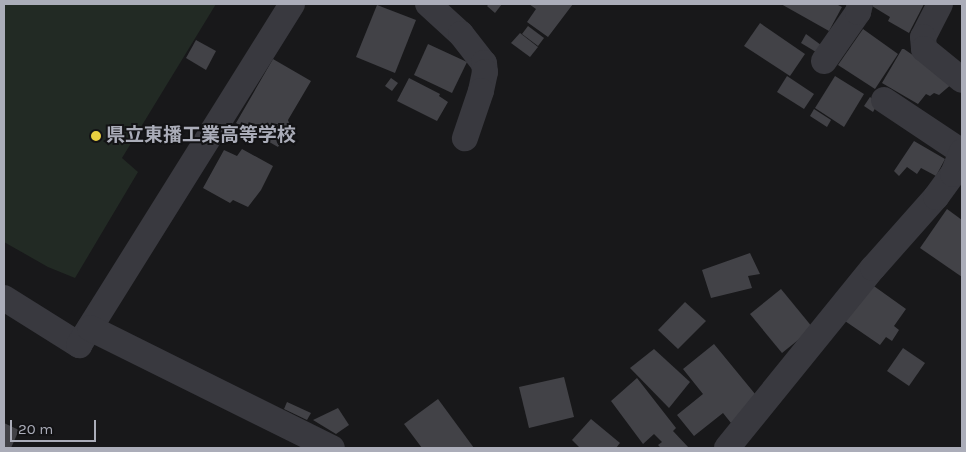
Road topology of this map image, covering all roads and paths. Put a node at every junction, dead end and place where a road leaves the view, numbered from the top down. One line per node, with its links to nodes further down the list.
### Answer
1 (292, 4): 11 (street)
2 (428, 4): 8 (street)
3 (860, 4): 5 (street)
4 (940, 4): 6 (street)
5 (824, 61)
6 (962, 80)
7 (884, 100): 9 (street)
8 (466, 138)
9 (962, 152): 13 (street)
10 (4, 298): 11 (street)
11 (90, 328): 12 (street)
12 (332, 448)
13 (727, 448)

